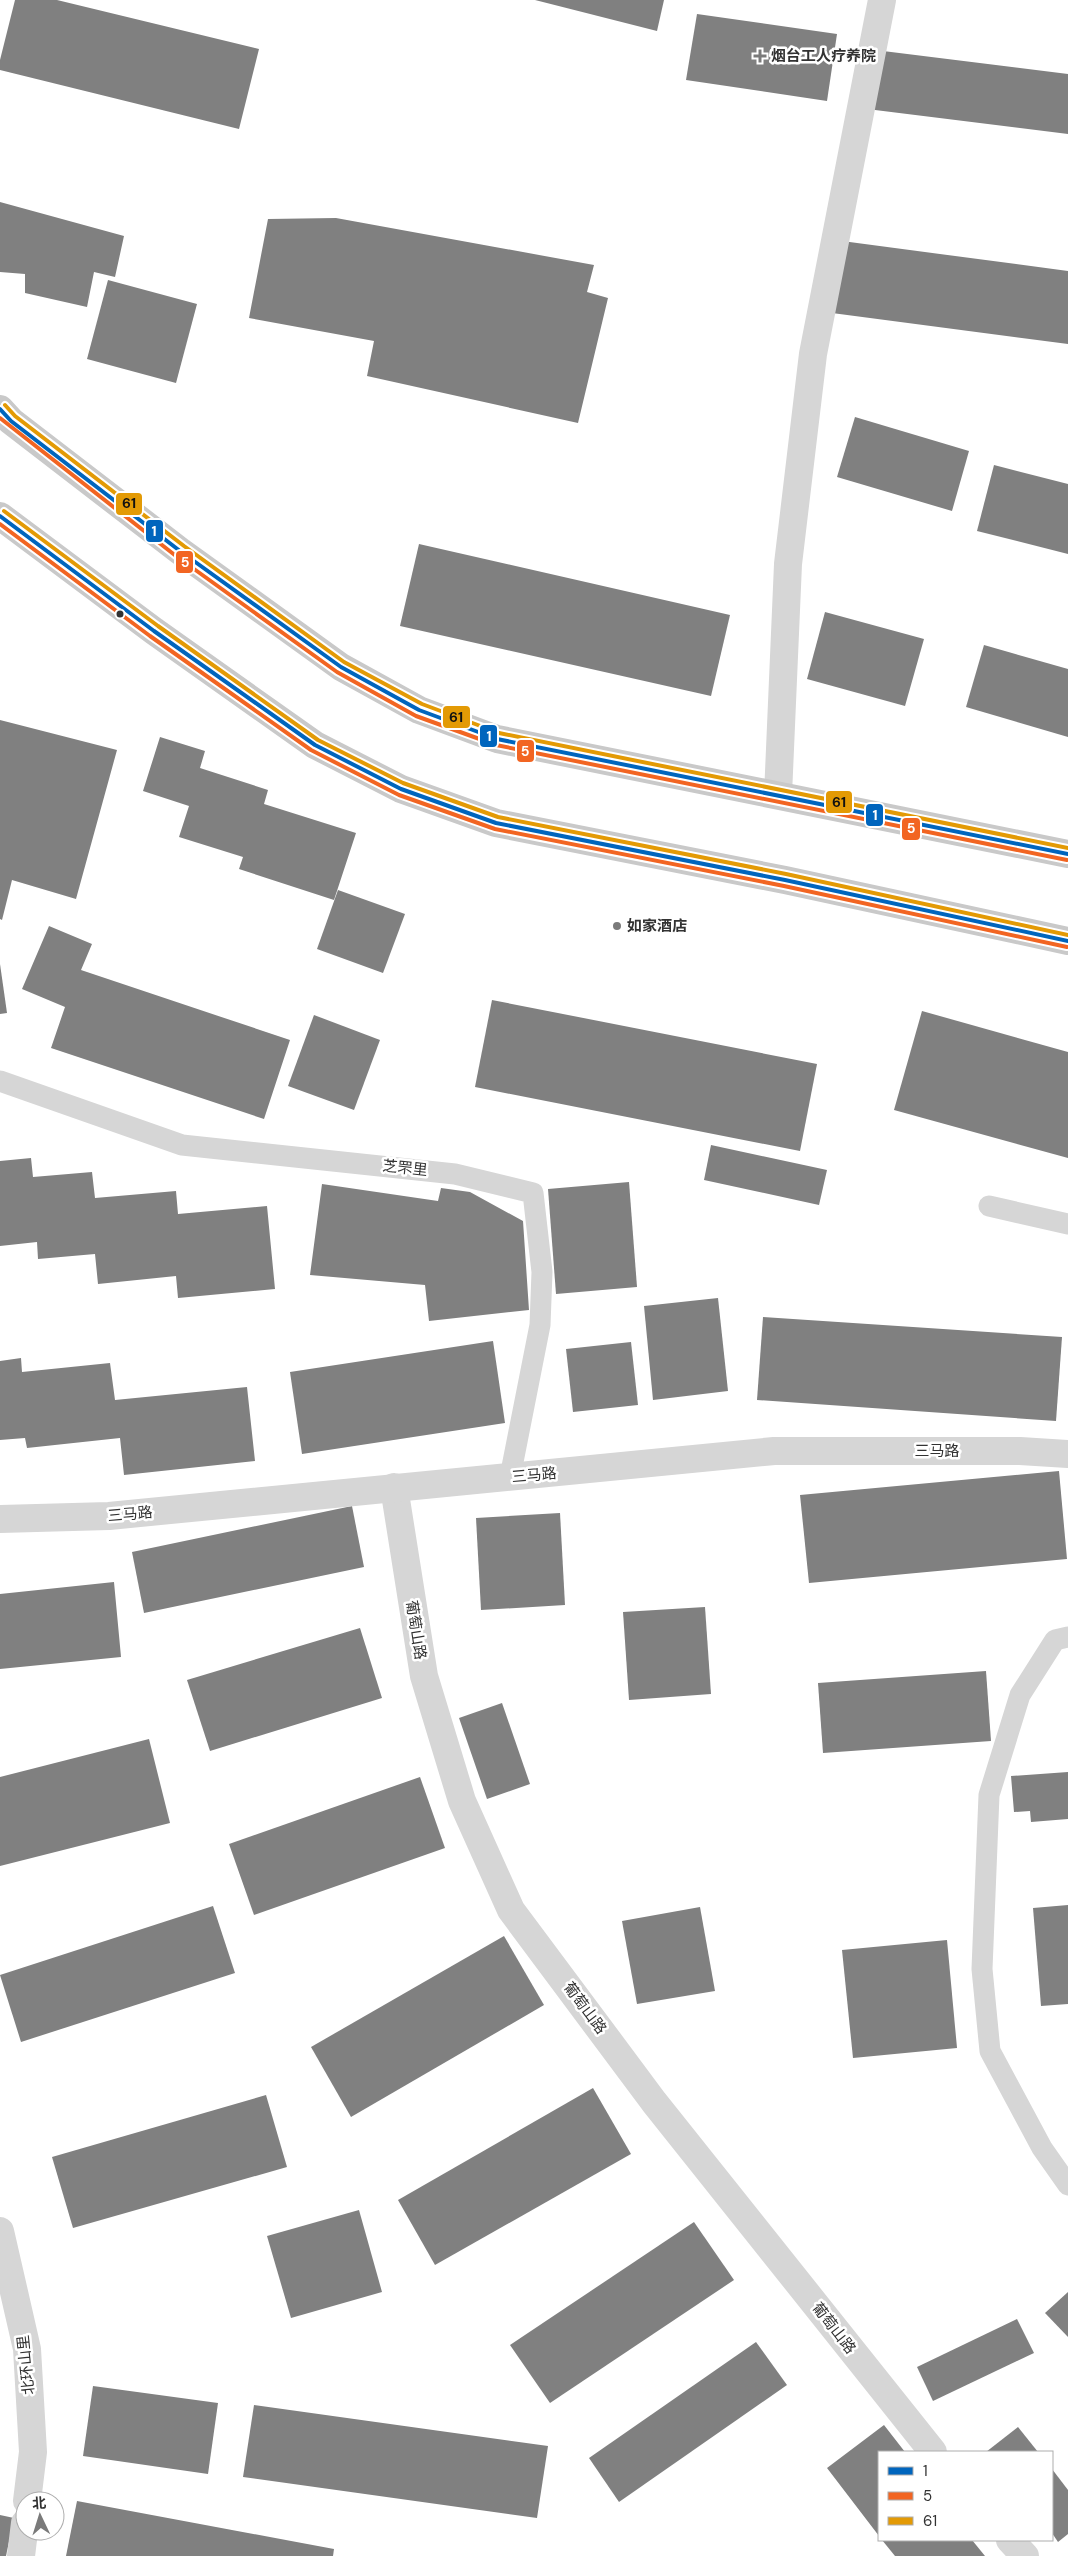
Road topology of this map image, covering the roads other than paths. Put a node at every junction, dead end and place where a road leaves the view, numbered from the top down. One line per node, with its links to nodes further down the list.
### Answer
1 (882, 0): 4 (street)
2 (0, 409): 4 (main road)
3 (0, 516): 6 (main road)
4 (778, 795): 5 (main road)
5 (1068, 854)
6 (1068, 942)
7 (0, 1081): 11 (lane, 芝罘里)
8 (989, 1206): 9 (lane)
9 (1068, 1224)
10 (1068, 1454): 11 (street, 三马路)
11 (510, 1477): 12 (street, 三马路)
12 (394, 1487): 13 (street, 三马路); 17 (street, 葡萄山路)
13 (0, 1520)
14 (1068, 1637): 15 (lane)
15 (1068, 2186)
16 (0, 2231): 18 (street, 北环山里)
17 (932, 2451)
18 (28, 2491)
19 (23, 2541): 21 (street)
20 (1011, 2541): 22 (street)
21 (21, 2556)
22 (1025, 2556)

